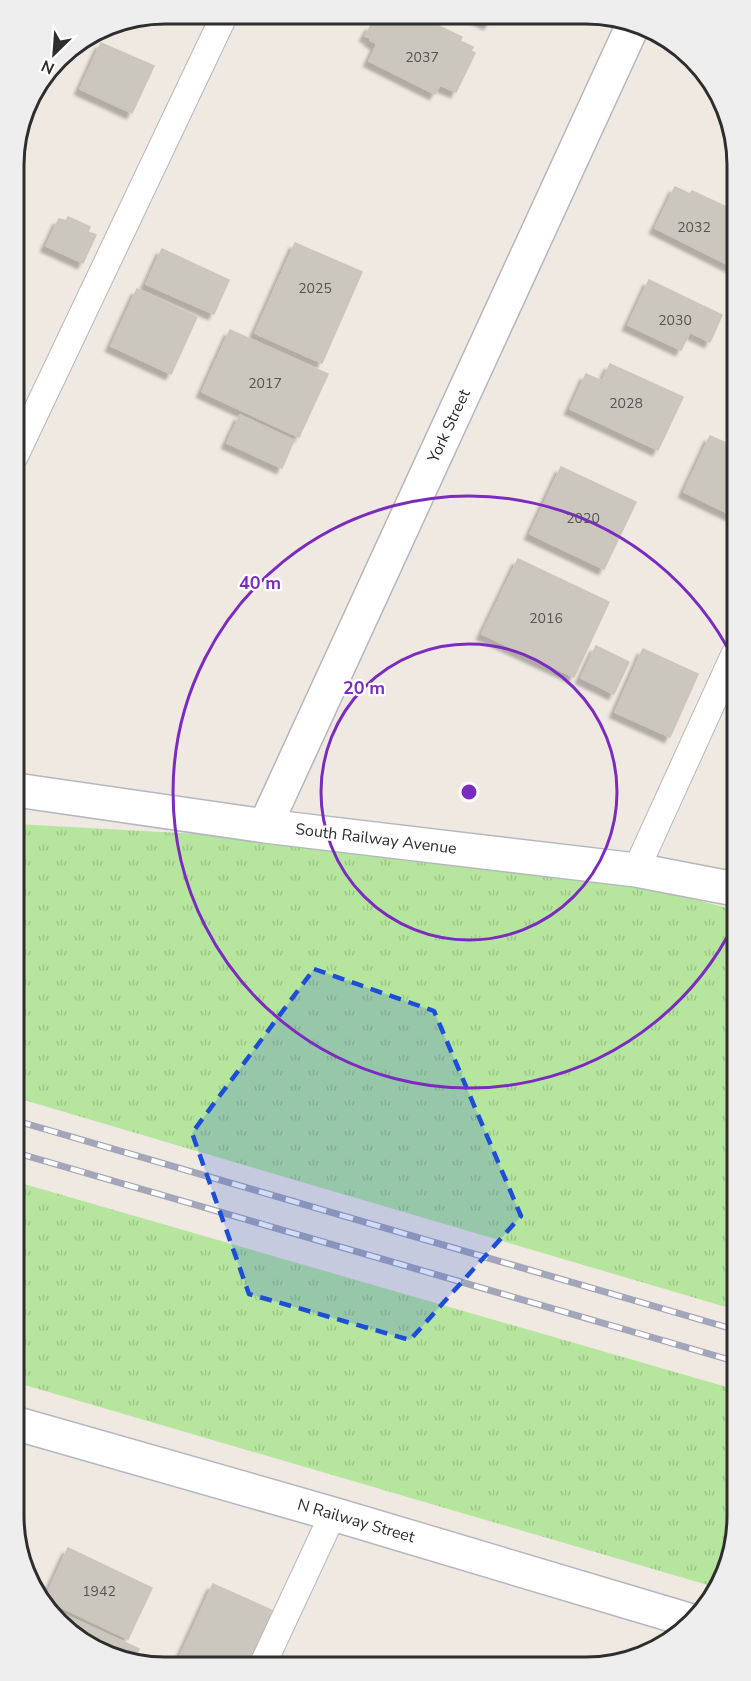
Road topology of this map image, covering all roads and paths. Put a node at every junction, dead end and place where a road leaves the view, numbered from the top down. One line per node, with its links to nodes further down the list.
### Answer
1 (220, 24): 3 (lane)
2 (630, 31): 6 (street, York Street)
3 (24, 437)
4 (727, 670): 7 (lane)
5 (24, 791): 6 (street, South Railway Avenue)
6 (265, 826): 7 (street, South Railway Avenue)
7 (636, 870): 8 (street, South Railway Avenue)
8 (727, 887)
9 (24, 1426): 10 (street, N Railway Street)
10 (333, 1514): 11 (street, N Railway Street); 12 (lane)
11 (683, 1618)
12 (266, 1657)

